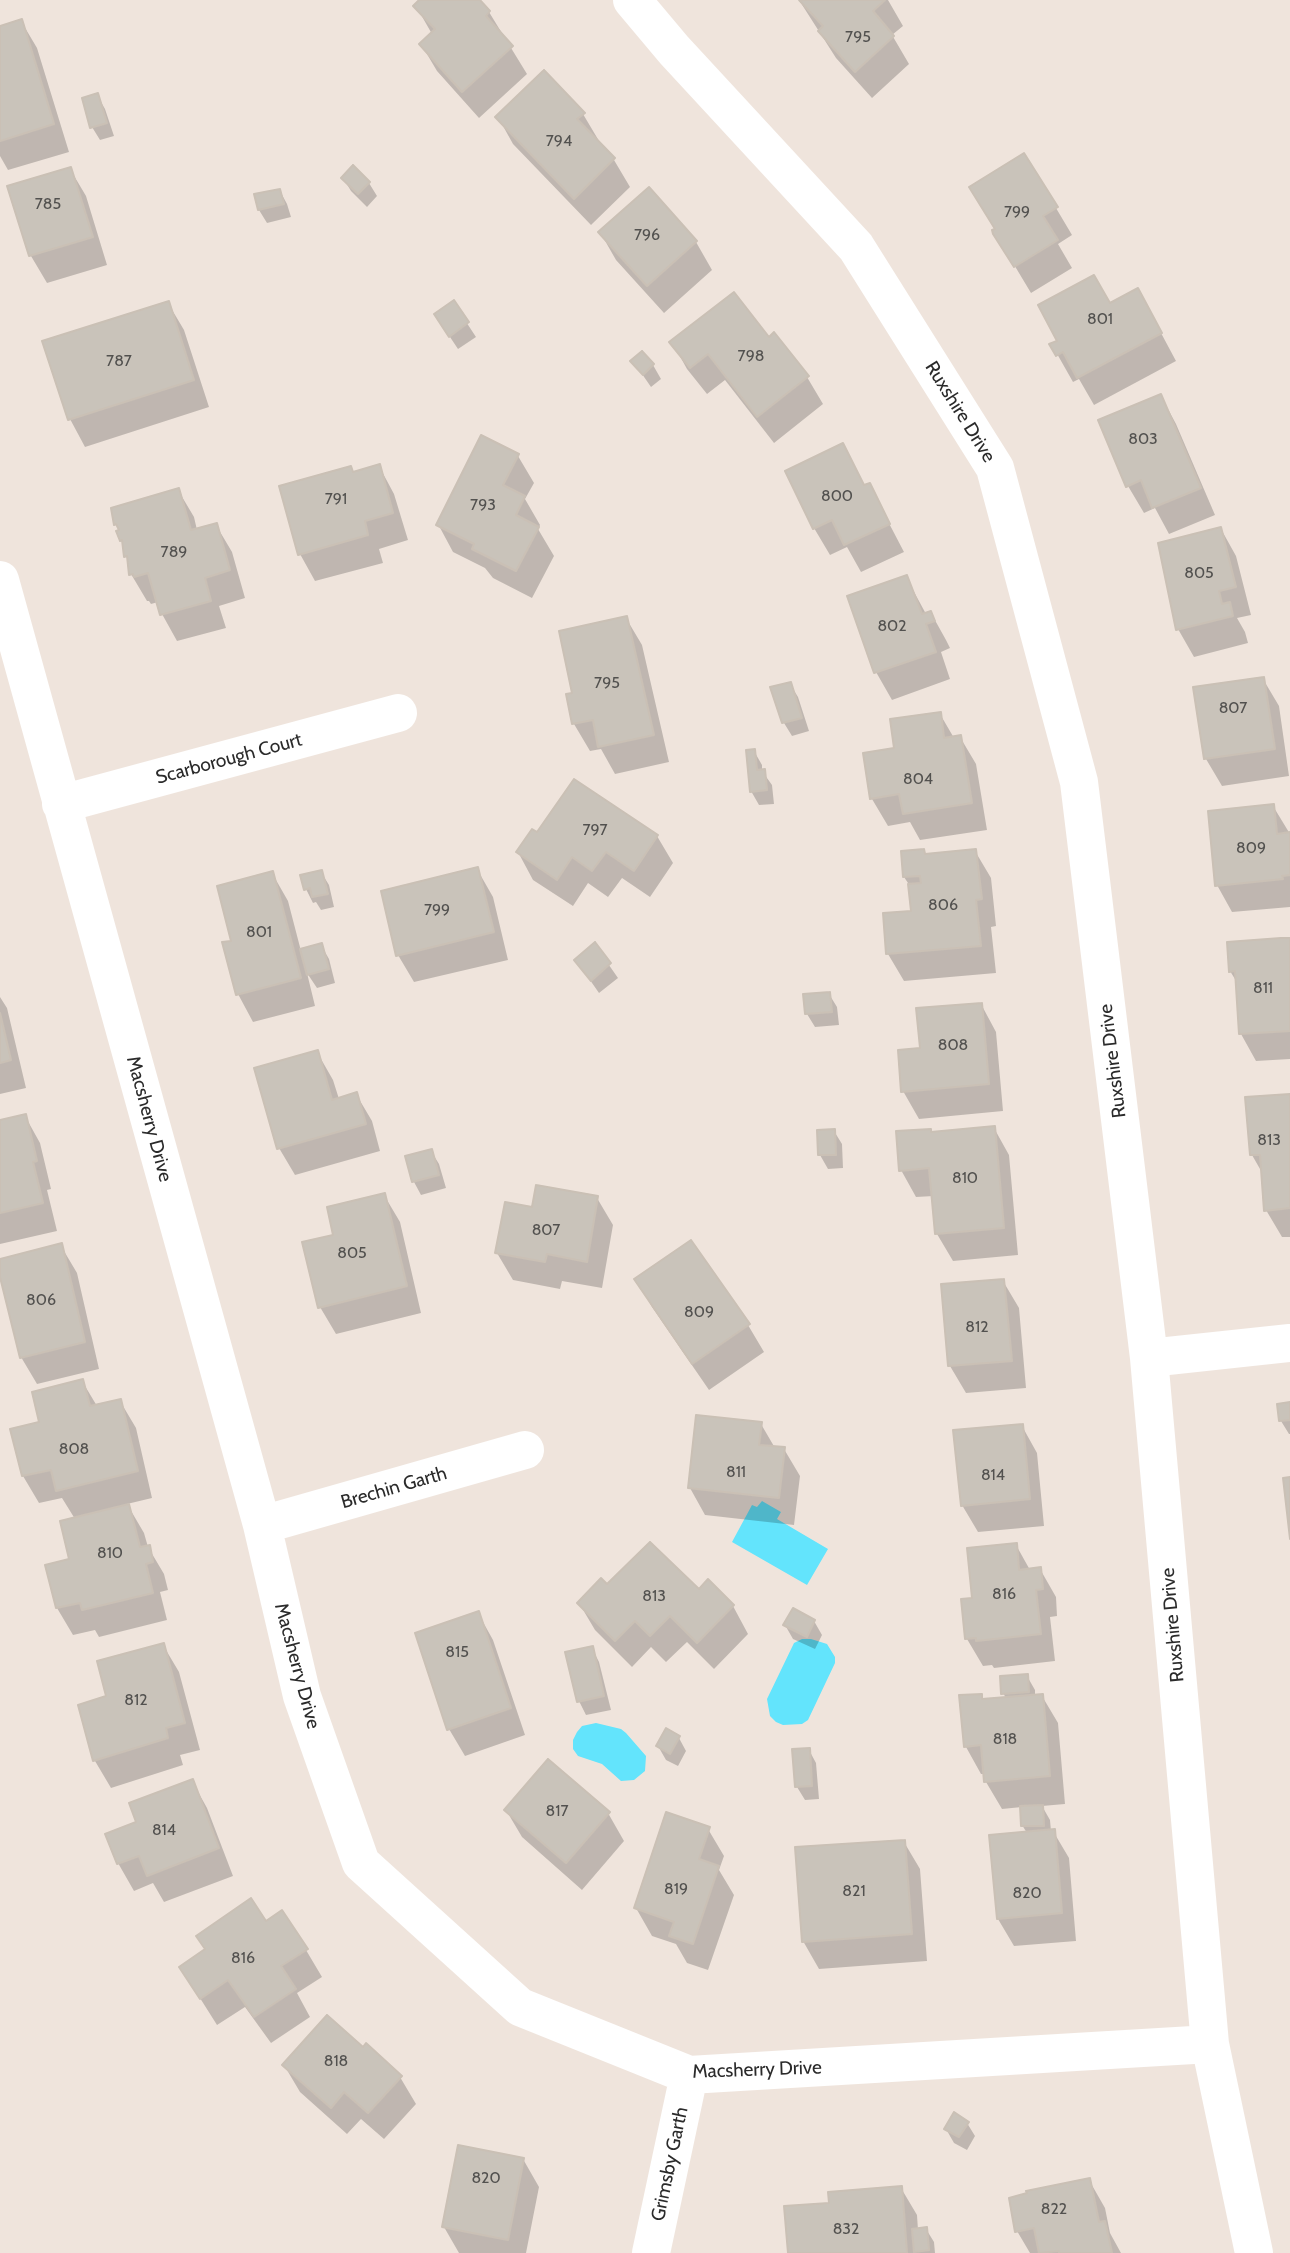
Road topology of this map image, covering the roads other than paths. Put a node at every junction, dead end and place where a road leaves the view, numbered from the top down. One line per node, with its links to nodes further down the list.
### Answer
1 (632, 0): 6 (street, Ruxshire Drive)
2 (0, 580): 4 (street, Macsherry Drive)
3 (398, 713): 4 (street, Scarborough Court)
4 (61, 804): 8 (street, Macsherry Drive)
5 (1290, 1343): 6 (street)
6 (1149, 1358): 9 (street, Ruxshire Drive)
7 (526, 1451): 8 (street, Brechin Garth)
8 (262, 1525): 10 (street, Macsherry Drive)
9 (1210, 2044): 10 (street, Macsherry Drive); 12 (street, Ruxshire Drive)
10 (689, 2075): 11 (street, Grimsby Garth)
11 (651, 2253)
12 (1254, 2253)

